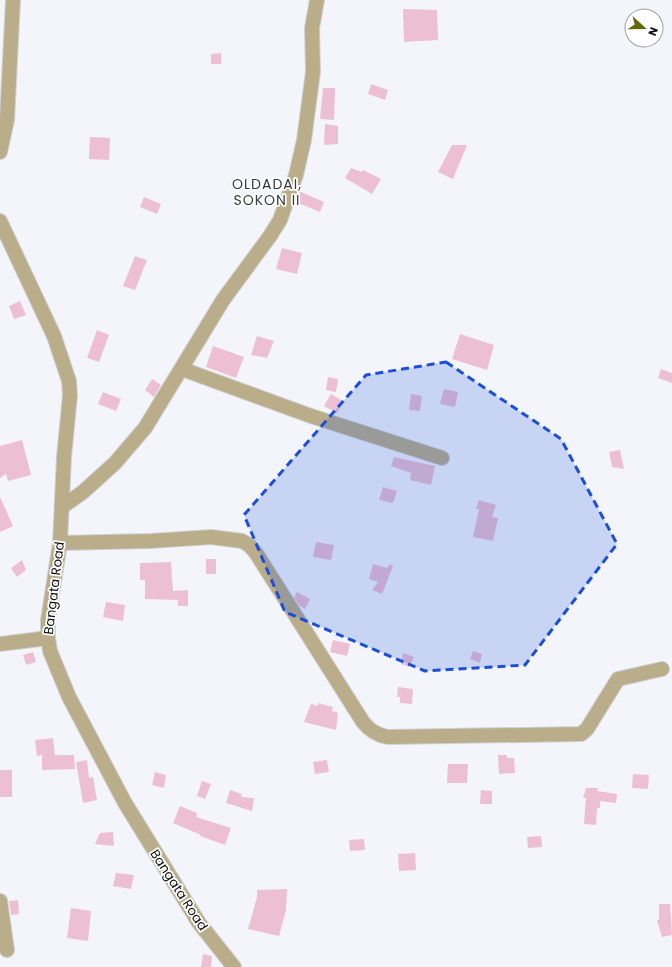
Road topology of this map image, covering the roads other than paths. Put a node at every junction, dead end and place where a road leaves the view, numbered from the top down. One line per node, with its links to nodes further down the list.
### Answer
1 (13, 0): 3 (street)
2 (313, 3): 5 (street)
3 (0, 152)
4 (0, 221): 7 (street, Bangata Road)
5 (182, 369): 6 (street); 7 (street)
6 (442, 458)
7 (62, 507): 8 (street, Bangata Road)
8 (60, 543): 9 (street, Bangata Road); 11 (street)
9 (48, 638): 10 (street); 14 (street, Bangata Road)
10 (0, 644)
11 (662, 668)
12 (0, 900): 13 (street)
13 (7, 950)
14 (234, 967)

